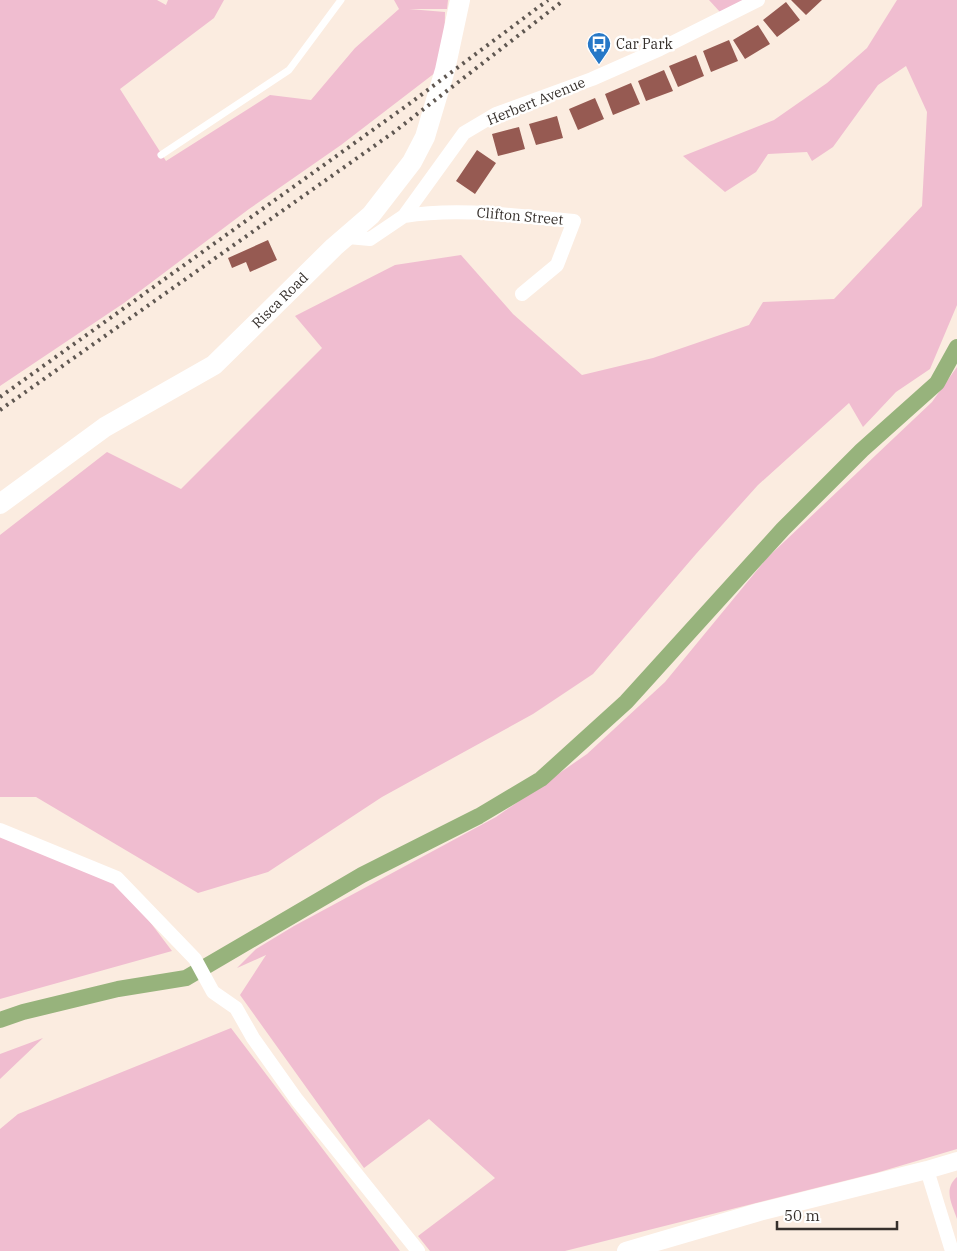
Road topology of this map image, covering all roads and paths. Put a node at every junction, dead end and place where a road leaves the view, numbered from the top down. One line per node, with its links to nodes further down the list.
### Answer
1 (342, 0): 4 (lane)
2 (758, 0): 5 (street, Herbert Avenue)
3 (458, 7): 6 (main road, Risca Road)
4 (161, 155)
5 (404, 216): 6 (street, Herbert Avenue); 7 (street, Clifton Street)
6 (348, 237): 8 (main road, Risca Road)
7 (522, 294)
8 (0, 504)
9 (0, 830): 12 (street)
10 (957, 1161): 11 (street)
11 (927, 1170): 13 (street); 14 (street)
12 (418, 1251)
13 (626, 1251)
14 (952, 1251)

